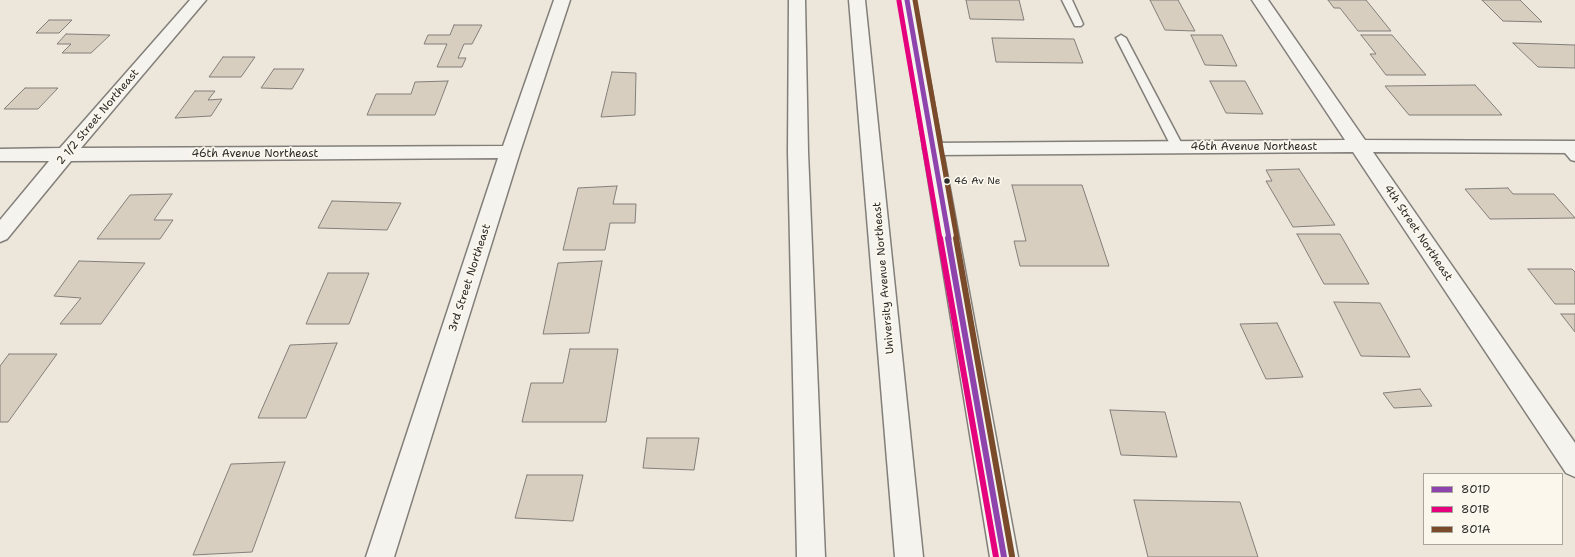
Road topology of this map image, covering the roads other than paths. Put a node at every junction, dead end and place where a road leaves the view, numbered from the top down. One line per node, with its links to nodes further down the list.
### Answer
1 (198, 0): 16 (street, 2 1/2 Street Northeast)
2 (562, 0): 14 (street, 3rd Street Northeast)
3 (796, 0): 20 (street)
4 (857, 0): 21 (street, University Avenue Northeast)
5 (906, 0): 12 (street)
6 (1067, 0): 8 (lane)
7 (1260, 0): 10 (street, 4th Street Northeast)
8 (1078, 24)
9 (1121, 38): 11 (lane)
10 (1359, 146): 11 (street, 46th Avenue Northeast); 13 (street, 46th Avenue Northeast); 18 (street, 4th Street Northeast)
11 (1178, 148): 12 (street, 46th Avenue Northeast)
12 (933, 149): 22 (street)
13 (1572, 150)
14 (510, 152): 16 (street, 46th Avenue Northeast); 19 (street, 3rd Street Northeast)
15 (0, 155): 16 (street, 46th Avenue Northeast)
16 (65, 155): 17 (street, 2 1/2 Street Northeast)
17 (0, 234)
18 (1575, 465)
19 (380, 557)
20 (811, 557)
21 (910, 557)
22 (1004, 557)

